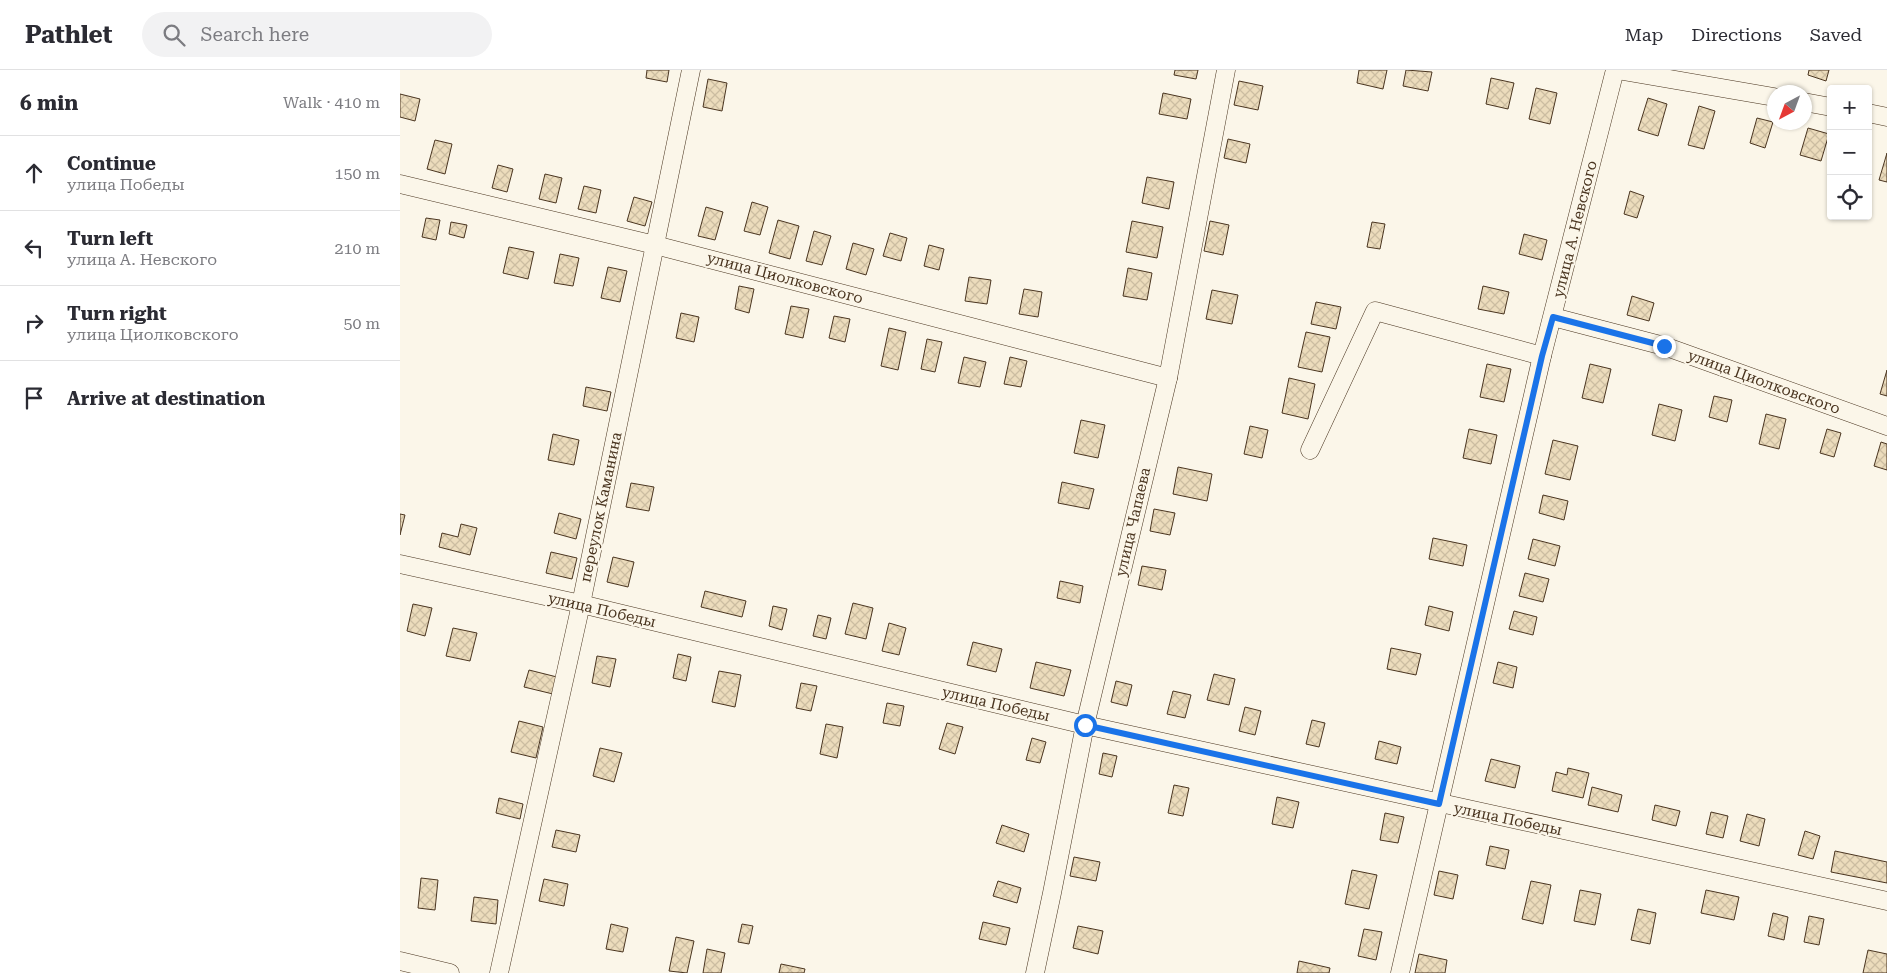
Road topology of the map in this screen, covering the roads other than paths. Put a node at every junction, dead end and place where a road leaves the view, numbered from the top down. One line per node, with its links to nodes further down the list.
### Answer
1 (691, 70): 10 (street, переулок Каманина)
2 (1226, 70): 13 (street, улица Чапаева)
3 (1616, 70): 4 (street); 11 (street, улица А. Невского)
4 (1767, 96)
5 (1812, 103): 6 (street)
6 (1827, 106)
7 (1872, 115): 8 (street)
8 (1887, 117)
9 (400, 184): 10 (street, улица Циолковского)
10 (655, 245): 13 (street, улица Циолковского); 17 (street, переулок Каманина)
11 (1553, 317): 12 (street, улица А. Невского); 14 (street, улица Циолковского)
12 (1542, 356): 15 (street); 19 (street, улица А. Невского)
13 (1168, 378): 18 (street, улица Чапаева)
14 (1887, 426)
15 (1310, 450)
16 (400, 564): 17 (street, улица Победы)
17 (581, 604): 18 (street, улица Победы); 23 (street, переулок Каманина)
18 (1085, 725): 19 (street, улица Победы); 24 (street, улица Чапаева)
19 (1439, 804): 20 (street, улица Победы); 25 (street, улица А. Невского)
20 (1887, 902)
21 (400, 961): 22 (street)
22 (450, 973)
23 (499, 973)
24 (1035, 973)
25 (1400, 973)

